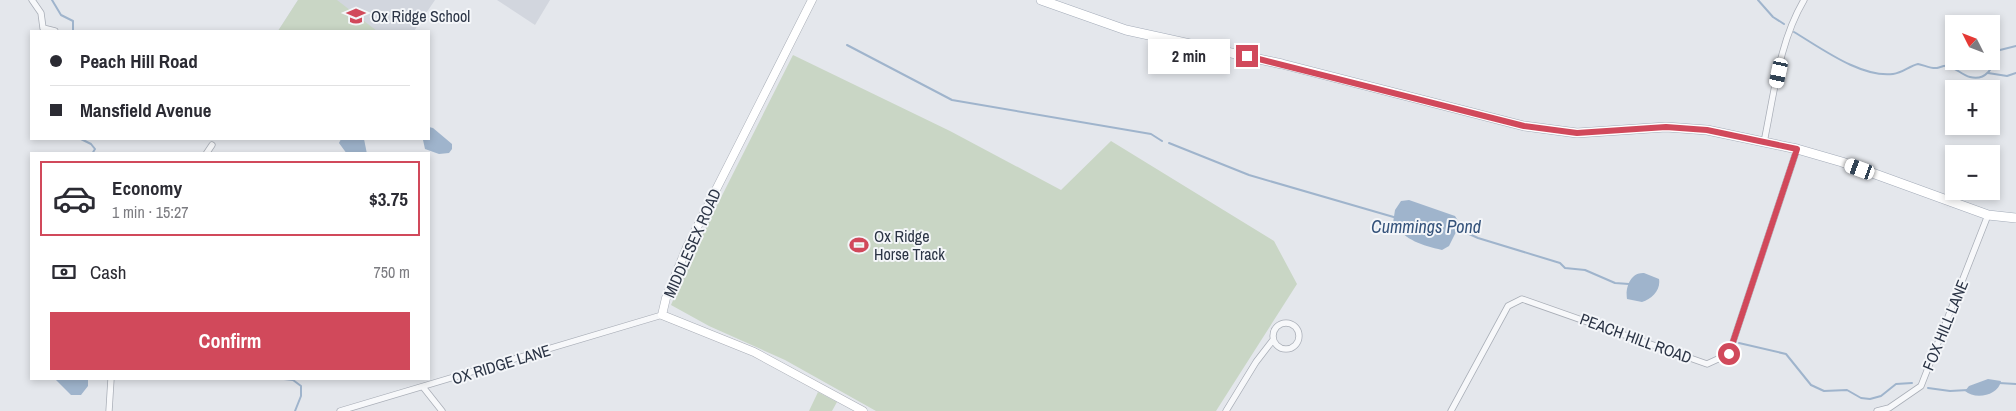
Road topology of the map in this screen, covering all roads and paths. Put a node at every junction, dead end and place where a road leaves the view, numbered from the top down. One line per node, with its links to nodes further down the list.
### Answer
1 (32, 0): 5 (street)
2 (812, 0): 12 (main road, MIDDLESEX ROAD)
3 (1040, 0): 6 (main road)
4 (1804, 0): 6 (street)
5 (42, 30)
6 (1764, 142): 8 (main road)
7 (212, 145): 9 (street)
8 (1797, 149): 10 (main road); 21 (street, PEACH HILL ROAD)
9 (207, 152)
10 (1988, 215): 11 (main road); 22 (street, FOX HILL LANE)
11 (2016, 218)
12 (662, 315): 15 (street, OX RIDGE LANE); 19 (main road, MIDDLESEX ROAD)
13 (1273, 340): 13 (street); 20 (street)
14 (111, 380): 16 (street)
15 (423, 387): 17 (street, OX RIDGE LANE); 18 (street)
16 (109, 411)
17 (340, 411)
18 (442, 411)
19 (862, 411)
20 (1226, 411)
21 (1450, 411)
22 (1876, 411)

